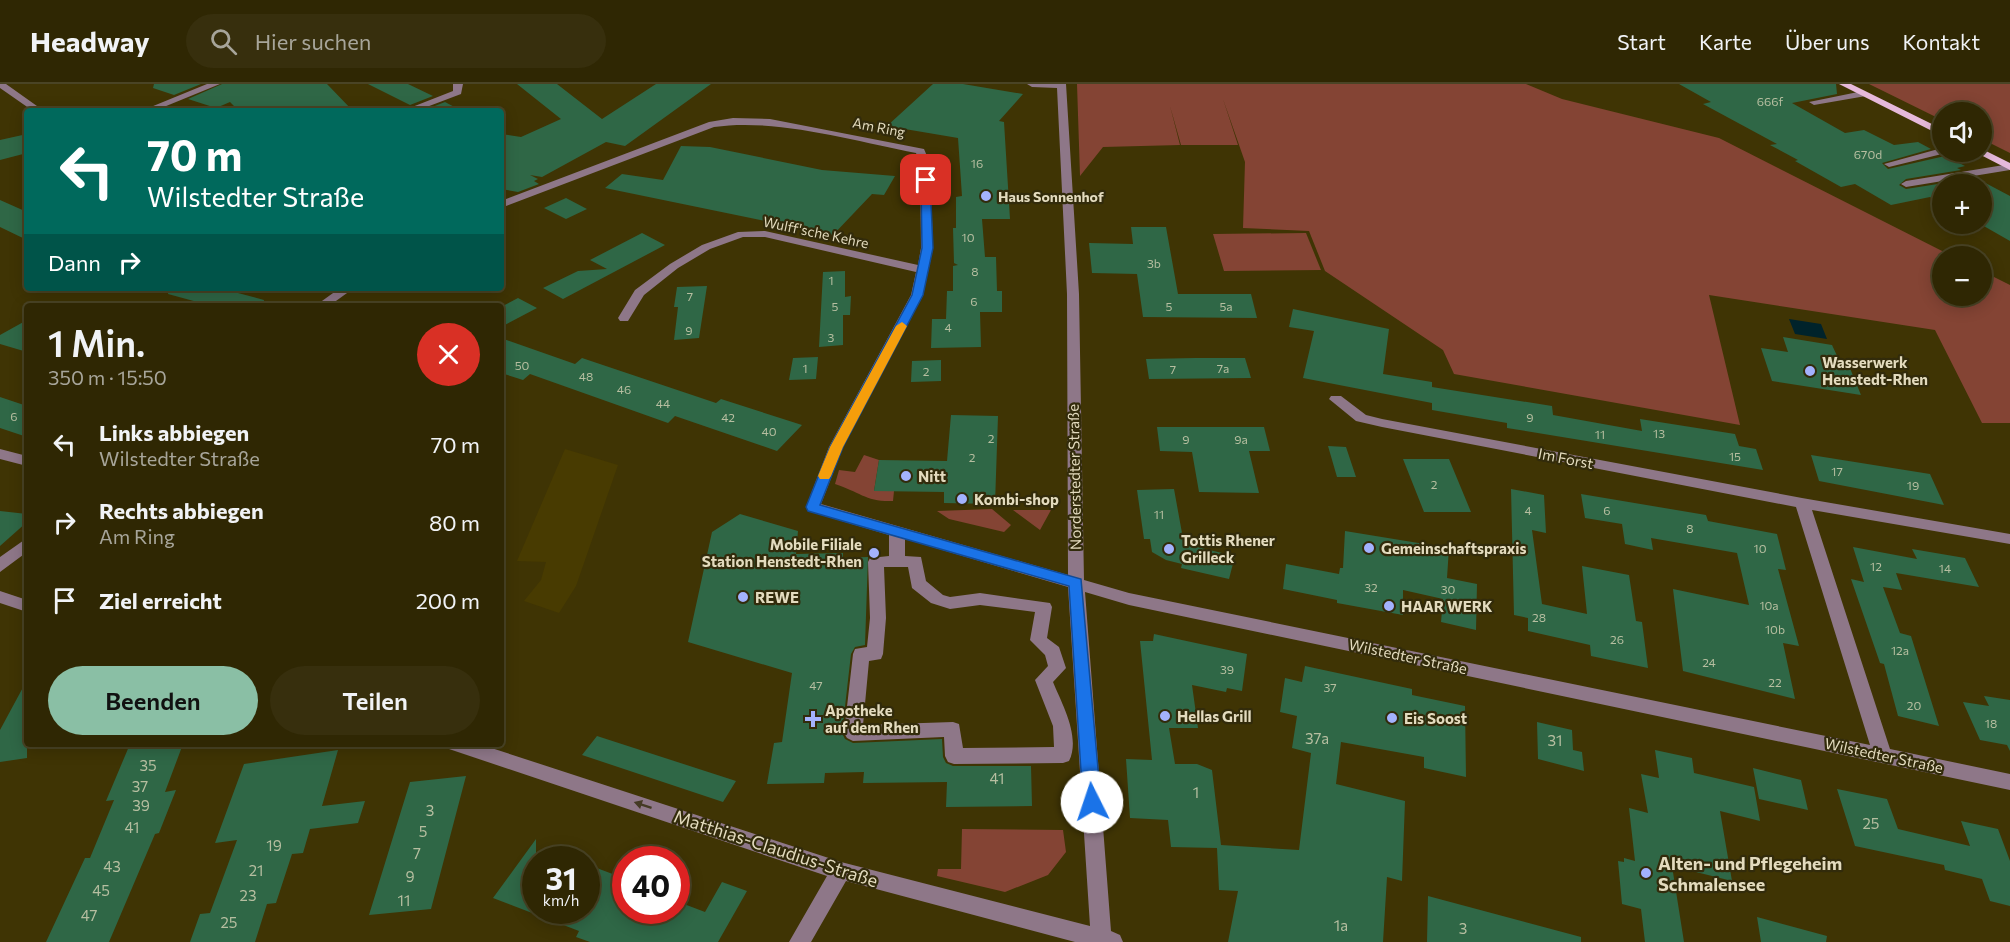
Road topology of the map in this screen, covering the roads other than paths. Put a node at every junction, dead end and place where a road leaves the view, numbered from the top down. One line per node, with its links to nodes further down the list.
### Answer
1 (214, 84): 10 (street)
2 (458, 84): 11 (street)
3 (1032, 84): 6 (street)
4 (1844, 84): 7 (main road)
5 (5, 85): 9 (street)
6 (1061, 85): 33 (street, Norderstedter Straße)
7 (1863, 94): 8 (street); 12 (main road)
8 (1814, 102)
9 (35, 108)
10 (154, 108)
11 (415, 108)
12 (1932, 128)
13 (1932, 153): 15 (street)
14 (1992, 158): 16 (main road)
15 (1889, 164)
16 (2010, 167): 17 (street)
17 (1906, 184)
18 (504, 204): 19 (street, Am Ring)
19 (924, 270): 22 (street, Wulff'sche Kehre); 27 (street, Am Ring)
20 (344, 291): 21 (street)
21 (326, 303)
22 (624, 318)
23 (1336, 399): 26 (street, Im Forst)
24 (0, 454): 25 (street)
25 (24, 460)
26 (1802, 503): 29 (street, Im Forst); 39 (street)
27 (813, 507): 28 (street, Wilstedter Straße)
28 (897, 532): 31 (street); 33 (street, Wilstedter Straße)
29 (2010, 539)
30 (24, 546): 32 (street)
31 (897, 563): 36 (street); 36 (street)
32 (0, 566)
33 (1076, 582): 37 (street, Norderstedter Straße); 39 (street, Wilstedter Straße)
34 (0, 597): 35 (street)
35 (24, 605)
36 (1062, 726): 37 (street)
37 (1087, 726): 42 (street, Norderstedter Straße)
38 (464, 747): 41 (street, Matthias-Claudius-Straße, one-way to 38)
39 (1882, 754): 40 (street, Wilstedter Straße)
40 (2010, 782)
41 (840, 870): 42 (street, Matthias-Claudius-Straße); 43 (street)
42 (1105, 941)
43 (800, 942)

